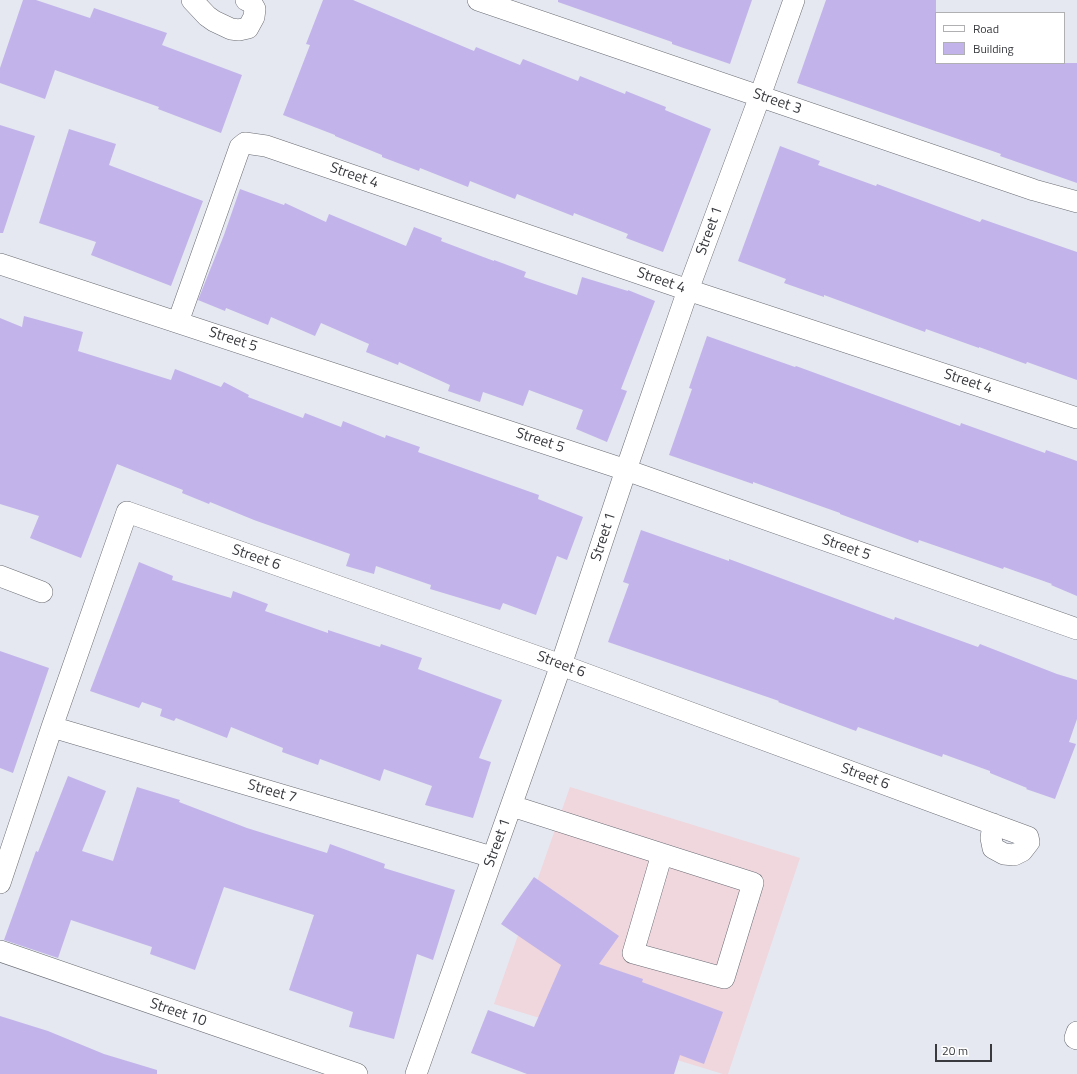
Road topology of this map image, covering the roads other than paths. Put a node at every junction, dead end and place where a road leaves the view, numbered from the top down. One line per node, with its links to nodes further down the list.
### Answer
1 (192, 0): 2 (street)
2 (246, 0)
3 (478, 0): 5 (street, Street 3)
4 (794, 0): 5 (street, Street 1)
5 (760, 96): 6 (street, Street 3); 8 (street, Street 1)
6 (1077, 202)
7 (0, 264): 9 (street, Street 5)
8 (688, 290): 9 (street, Street 4); 10 (street, Street 4); 11 (street, Street 1)
9 (178, 322): 11 (street, Street 5)
10 (1077, 418)
11 (626, 470): 14 (street, Street 5); 15 (street, Street 1)
12 (0, 576): 13 (street)
13 (42, 592)
14 (1077, 629)
15 (561, 665): 16 (street, Street 6); 17 (street, Street 1); 18 (street, Street 6)
16 (52, 727): 20 (street, Street 7); 21 (street)
17 (512, 806): 19 (street); 20 (street, Street 1)
18 (994, 824)
19 (662, 854): 19 (street)
20 (492, 857): 26 (street, Street 1)
21 (0, 883)
22 (0, 951): 25 (street, Street 10)
23 (1077, 1032): 24 (street)
24 (1077, 1039)
25 (357, 1074)
26 (416, 1074)

